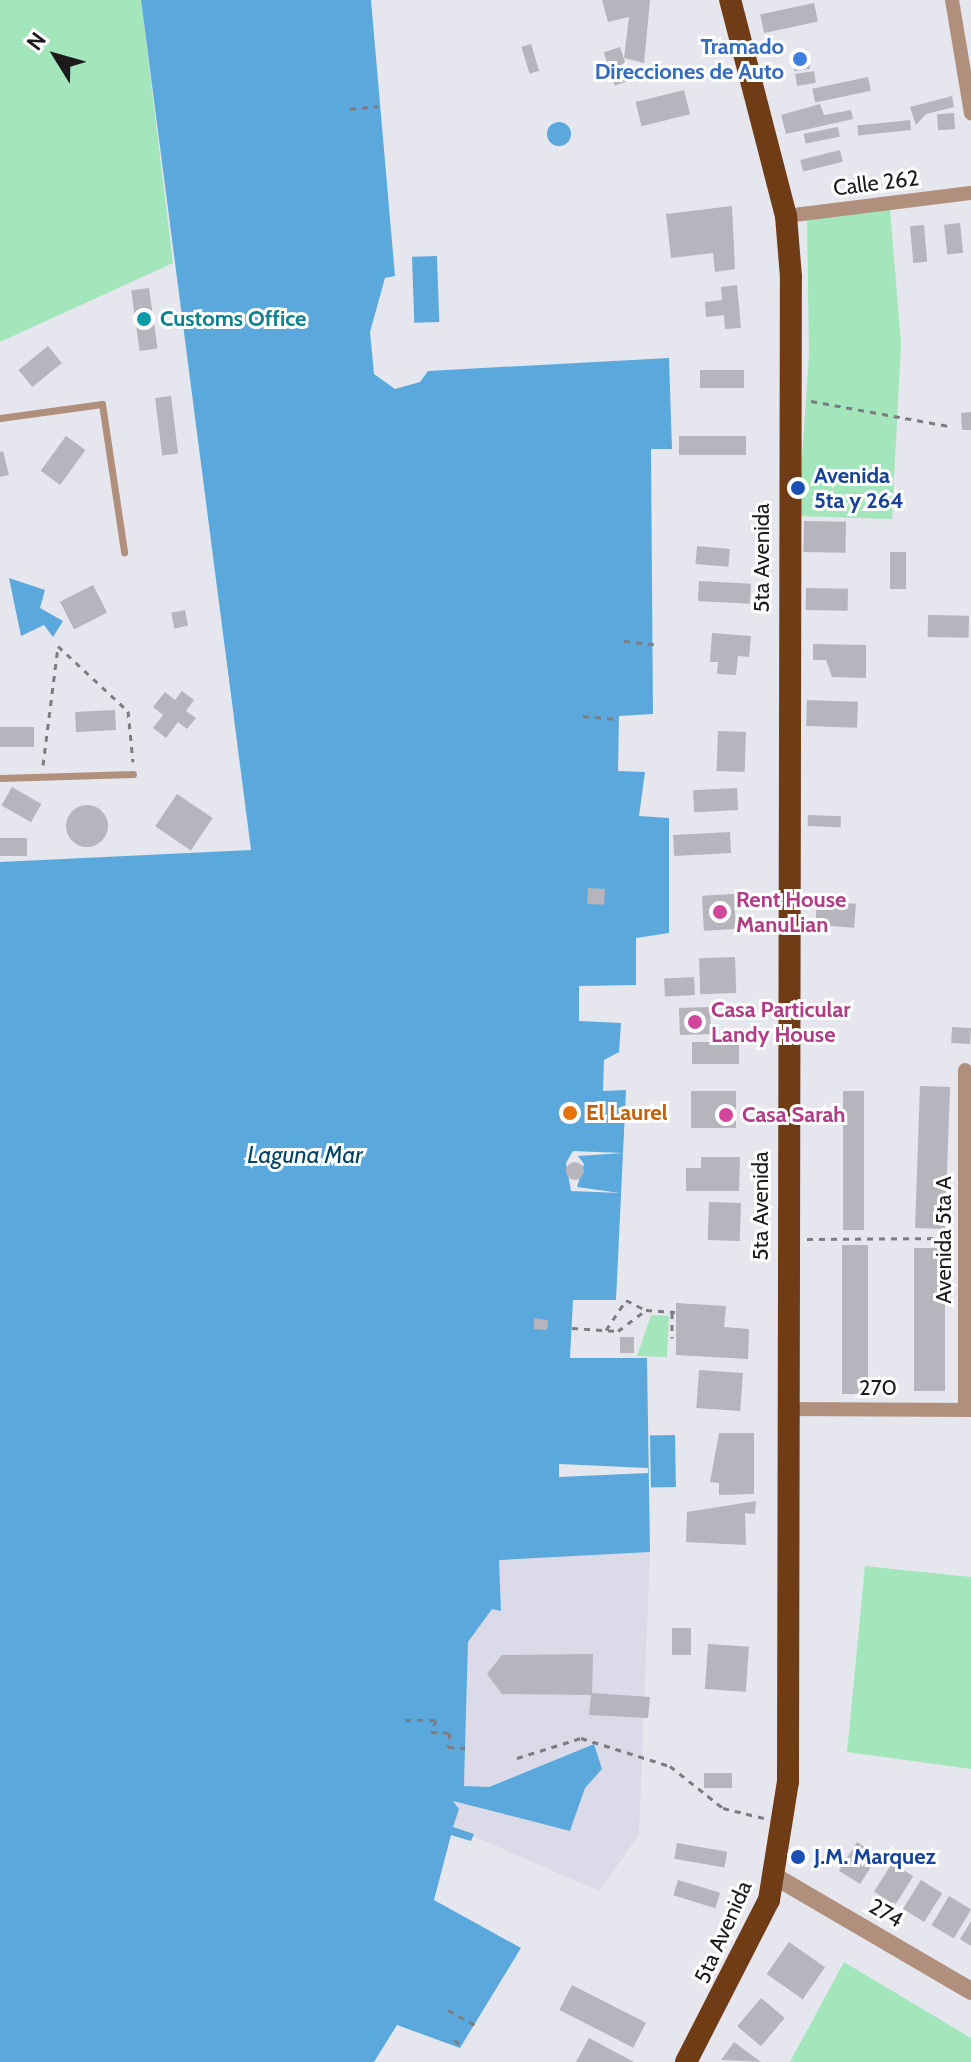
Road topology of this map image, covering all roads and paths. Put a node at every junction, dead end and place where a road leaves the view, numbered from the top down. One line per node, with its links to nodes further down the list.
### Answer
1 (730, 0): 7 (highway, 5ta Avenida)
2 (952, 0): 5 (street)
3 (378, 106): 4 (path)
4 (350, 109)
5 (971, 113)
6 (971, 193): 7 (street, Calle 262)
7 (786, 216): 8 (highway, 5ta Avenida)
8 (792, 398): 10 (path); 21 (highway, 5ta Avenida)
9 (0, 418): 11 (lane)
10 (949, 426)
11 (124, 552)
12 (624, 641): 13 (path)
13 (654, 644)
14 (583, 716): 15 (path)
15 (619, 719)
16 (133, 774): 17 (lane); 17 (path)
17 (43, 777): 18 (lane)
18 (0, 778)
19 (965, 1070): 20 (street, Avenida 5ta A)
20 (966, 1238): 21 (path); 27 (street, Avenida 5ta A)
21 (787, 1239): 26 (highway, 5ta Avenida)
22 (646, 1310): 24 (path); 24 (path); 25 (path)
23 (572, 1328): 24 (path)
24 (606, 1330)
25 (672, 1338)
26 (785, 1409): 27 (street, 270); 31 (highway, 5ta Avenida)
27 (968, 1410)
28 (405, 1720): 29 (path)
29 (465, 1748)
30 (517, 1758): 31 (path)
31 (783, 1823): 32 (highway, 5ta Avenida)
32 (776, 1877): 33 (street, 274); 38 (highway, 5ta Avenida)
33 (971, 1991)
34 (448, 2010): 35 (path)
35 (475, 2025)
36 (454, 2040): 37 (path)
37 (463, 2046)
38 (686, 2062)

